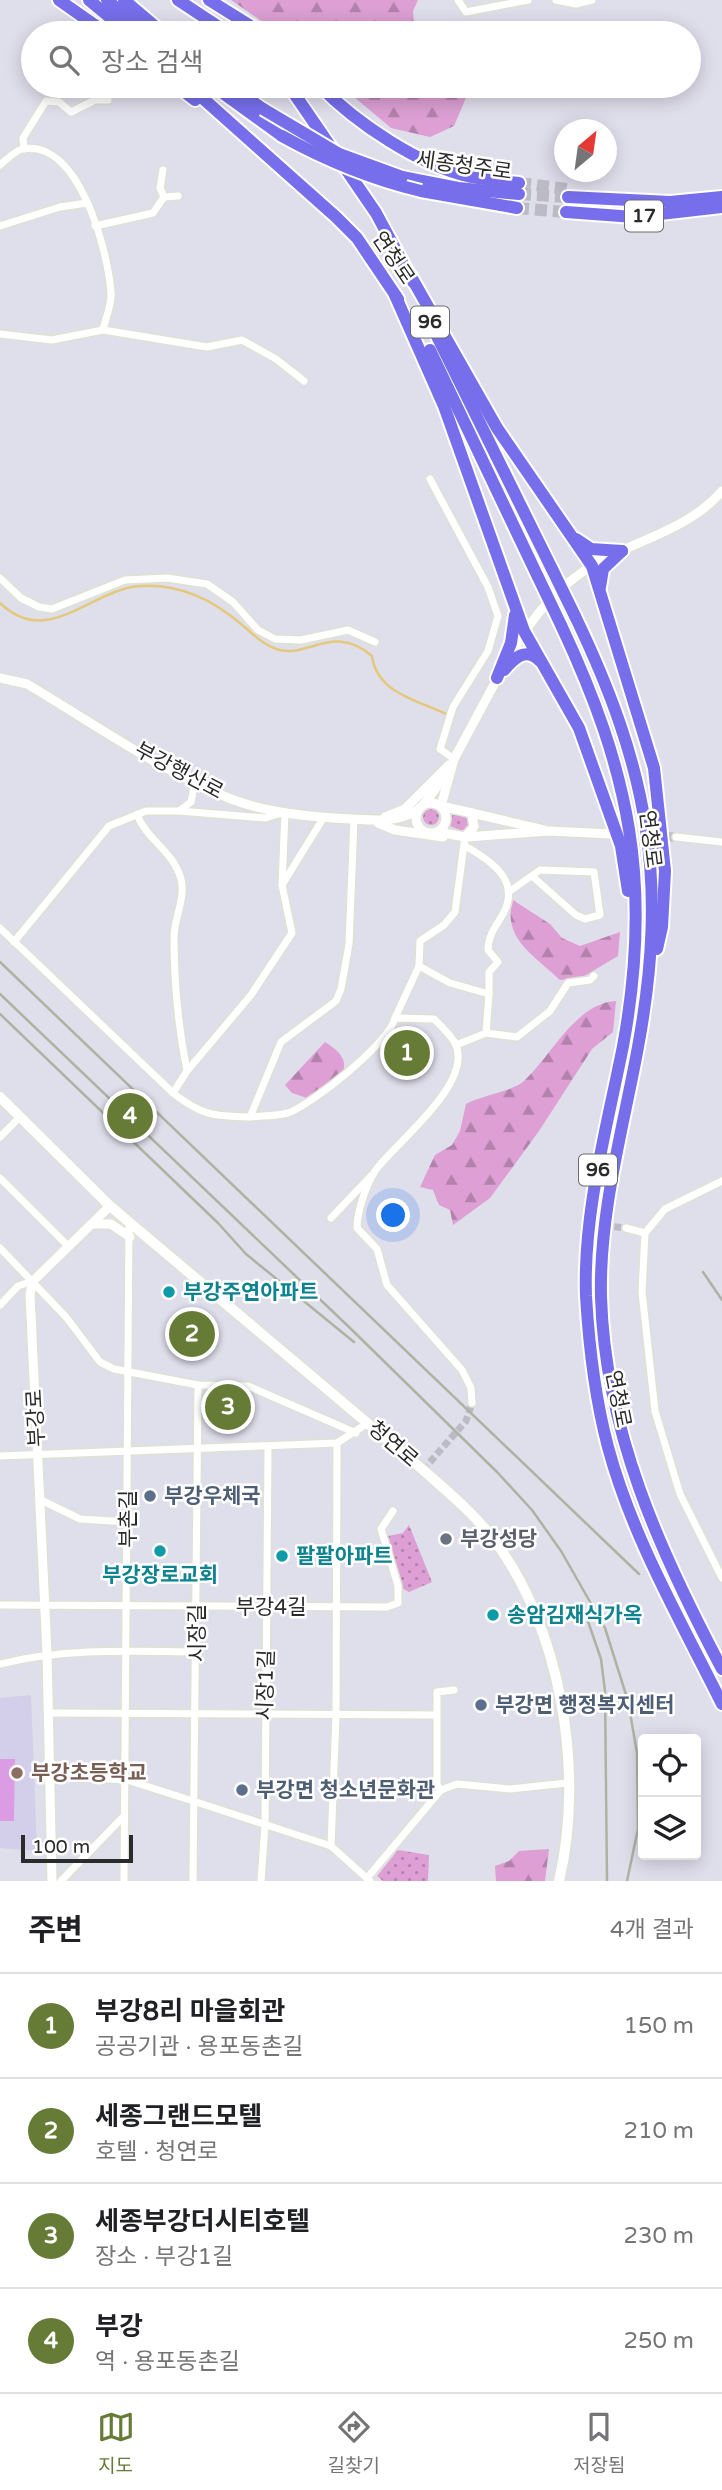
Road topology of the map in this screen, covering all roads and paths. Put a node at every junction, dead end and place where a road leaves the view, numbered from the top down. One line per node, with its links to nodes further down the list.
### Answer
1 (59, 0): 12 (highway)
2 (89, 0): 13 (highway)
3 (107, 0): 14 (highway)
4 (124, 0): 15 (highway)
5 (178, 0): 16 (highway)
6 (194, 0): 17 (highway)
7 (209, 0): 18 (highway)
8 (458, 0): 9 (street)
9 (528, 0)
10 (556, 0): 11 (street)
11 (592, 0)
12 (89, 21)
13 (114, 21)
14 (132, 21)
15 (149, 21)
16 (210, 21)
17 (221, 21)
18 (243, 21)
19 (192, 98): 27 (highway)
20 (202, 98): 27 (highway, 연청로 / 96)
21 (230, 98): 36 (highway, 세종청주로, bridge)
22 (248, 98): 24 (highway, 세종청주로, bridge)
23 (297, 98): 40 (highway, 연청로 / 96)
24 (334, 98)
25 (108, 100): 26 (street)
26 (24, 149): 28 (street); 34 (street)
27 (267, 156): 41 (highway, 연청로 / 96)
28 (0, 165)
29 (163, 170): 32 (street)
30 (568, 193): 33 (highway, 17)
31 (178, 196): 32 (street)
32 (164, 197): 39 (street)
33 (722, 197)
34 (87, 203): 38 (street); 39 (street)
35 (722, 206): 37 (highway, 17)
36 (517, 208)
37 (566, 212)
38 (0, 226)
39 (95, 226): 42 (street)
40 (410, 275): 47 (highway); 85 (highway, 연청로 / 96, bridge)
41 (395, 295): 52 (highway); 86 (highway, 연청로 / 96, bridge)
42 (103, 330): 43 (street); 44 (street)
43 (0, 334)
44 (294, 373)
45 (430, 479): 58 (street)
46 (722, 491): 48 (street)
47 (573, 537): 48 (highway); 49 (highway)
48 (622, 551): 49 (street); 51 (highway)
49 (592, 566): 51 (highway); 53 (street)
50 (0, 578): 54 (street)
51 (599, 594): 85 (highway)
52 (514, 601): 53 (highway); 57 (highway)
53 (524, 631): 55 (highway); 57 (street)
54 (375, 642)
55 (544, 664): 57 (highway); 86 (highway)
56 (0, 678): 59 (street, 부강행산로)
57 (497, 678): 58 (street)
58 (453, 763): 60 (street); 61 (street); 62 (street); 69 (street)
59 (195, 782): 63 (street); 64 (street, 부강행산로)
60 (441, 806): 61 (street); 62 (street); 72 (street)
61 (421, 807): 69 (street); 70 (street)
62 (459, 809): 65 (street)
63 (178, 811): 64 (street); 66 (street)
64 (285, 812): 67 (street, 부강행산로); 78 (street)
65 (472, 813): 71 (street); 75 (street)
66 (137, 814): 81 (street); 90 (street)
67 (324, 817): 68 (street, 부강행산로); 78 (street)
68 (355, 819): 69 (street, 부강행산로); 94 (street)
69 (374, 820): 70 (street); 75 (street)
70 (421, 830): 72 (street)
71 (549, 831): 73 (street); 75 (street)
72 (438, 832): 75 (street)
73 (611, 834)
74 (676, 836): 76 (street)
75 (465, 841): 79 (street); 82 (street)
76 (722, 843)
77 (532, 876): 77 (street); 79 (street)
78 (282, 885): 90 (street)
79 (510, 891): 84 (street)
80 (0, 928): 81 (street)
81 (14, 942): 91 (street)
82 (419, 966): 84 (street); 87 (street)
83 (594, 976): 88 (street)
84 (489, 994): 88 (street)
85 (646, 1001): 135 (highway, 연청로 / 96)
86 (630, 1006): 137 (highway, 연청로 / 96)
87 (395, 1018): 89 (street); 94 (street)
88 (486, 1033): 89 (street)
89 (456, 1045): 96 (street)
90 (187, 1071): 91 (street)
91 (173, 1093): 94 (street)
92 (0, 1097): 93 (main road, 청연로)
93 (20, 1117): 95 (street); 99 (main road, 청연로)
94 (250, 1117)
95 (0, 1137)
96 (374, 1173): 100 (street); 112 (street)
97 (0, 1178): 106 (street)
98 (722, 1181): 104 (street)
99 (110, 1206): 101 (main road, 청연로); 102 (street)
100 (331, 1218)
101 (129, 1222): 105 (street, 부촌길); 113 (main road, 청연로)
102 (91, 1224): 105 (street); 106 (street)
103 (626, 1228): 104 (street)
104 (645, 1233): 124 (street)
105 (130, 1237): 110 (street, 부촌길)
106 (68, 1246): 108 (street)
107 (0, 1248): 108 (street)
108 (33, 1281): 109 (street); 110 (street); 119 (street, 부강로)
109 (0, 1305)
110 (129, 1372): 111 (street); 118 (street, 부촌길)
111 (198, 1385): 114 (street); 117 (street, 시장길)
112 (472, 1403)
113 (368, 1423): 114 (street); 146 (main road, 청연로)
114 (356, 1433): 115 (street)
115 (337, 1443): 116 (street); 130 (street)
116 (268, 1447): 117 (street); 127 (street, 시장1길)
117 (197, 1450): 118 (street); 129 (street, 시장길)
118 (128, 1453): 119 (street); 123 (street, 부촌길)
119 (38, 1455): 120 (street); 121 (street, 부강로)
120 (0, 1456)
121 (39, 1499): 123 (street); 125 (street, 부강로)
122 (393, 1511): 130 (street, 부강4길)
123 (128, 1521): 128 (street, 부촌길)
124 (722, 1578)
125 (44, 1604): 126 (street); 128 (street, 부강4길); 133 (street, 부강로)
126 (0, 1605)
127 (268, 1606): 129 (street, 부강4길); 130 (street, 부강4길); 141 (street, 시장1길)
128 (128, 1607): 129 (street, 부강4길); 131 (street, 부촌길)
129 (197, 1607): 132 (street, 시장길)
130 (336, 1608): 143 (street)
131 (127, 1649): 132 (street); 133 (street); 140 (street, 부촌길)
132 (197, 1652): 139 (street, 시장길)
133 (47, 1653): 134 (street); 138 (street, 부강로)
134 (0, 1664)
135 (722, 1669)
136 (454, 1690): 142 (street)
137 (722, 1704)
138 (48, 1713): 140 (street); 144 (street, 부강로)
139 (197, 1714): 140 (street); 141 (street); 148 (street, 시장길)
140 (127, 1715): 145 (street, 부촌길)
141 (265, 1715): 143 (street); 150 (street, 시장1길)
142 (436, 1715): 143 (street); 147 (street)
143 (336, 1716): 151 (street)
144 (49, 1776): 145 (street); 153 (street, 부강로)
145 (127, 1780): 148 (street); 149 (street, 부촌길)
146 (567, 1783): 147 (street); 158 (main road, 청연로)
147 (441, 1790): 152 (street)
148 (193, 1801): 150 (street); 156 (street, 시장길)
149 (124, 1816): 154 (street); 155 (street, 부촌길)
150 (265, 1825): 151 (street); 157 (street, 시장1길)
151 (331, 1846): 152 (street)
152 (369, 1880)
153 (52, 1881)
154 (61, 1881)
155 (124, 1881)
156 (192, 1881)
157 (261, 1881)
158 (559, 1881)

